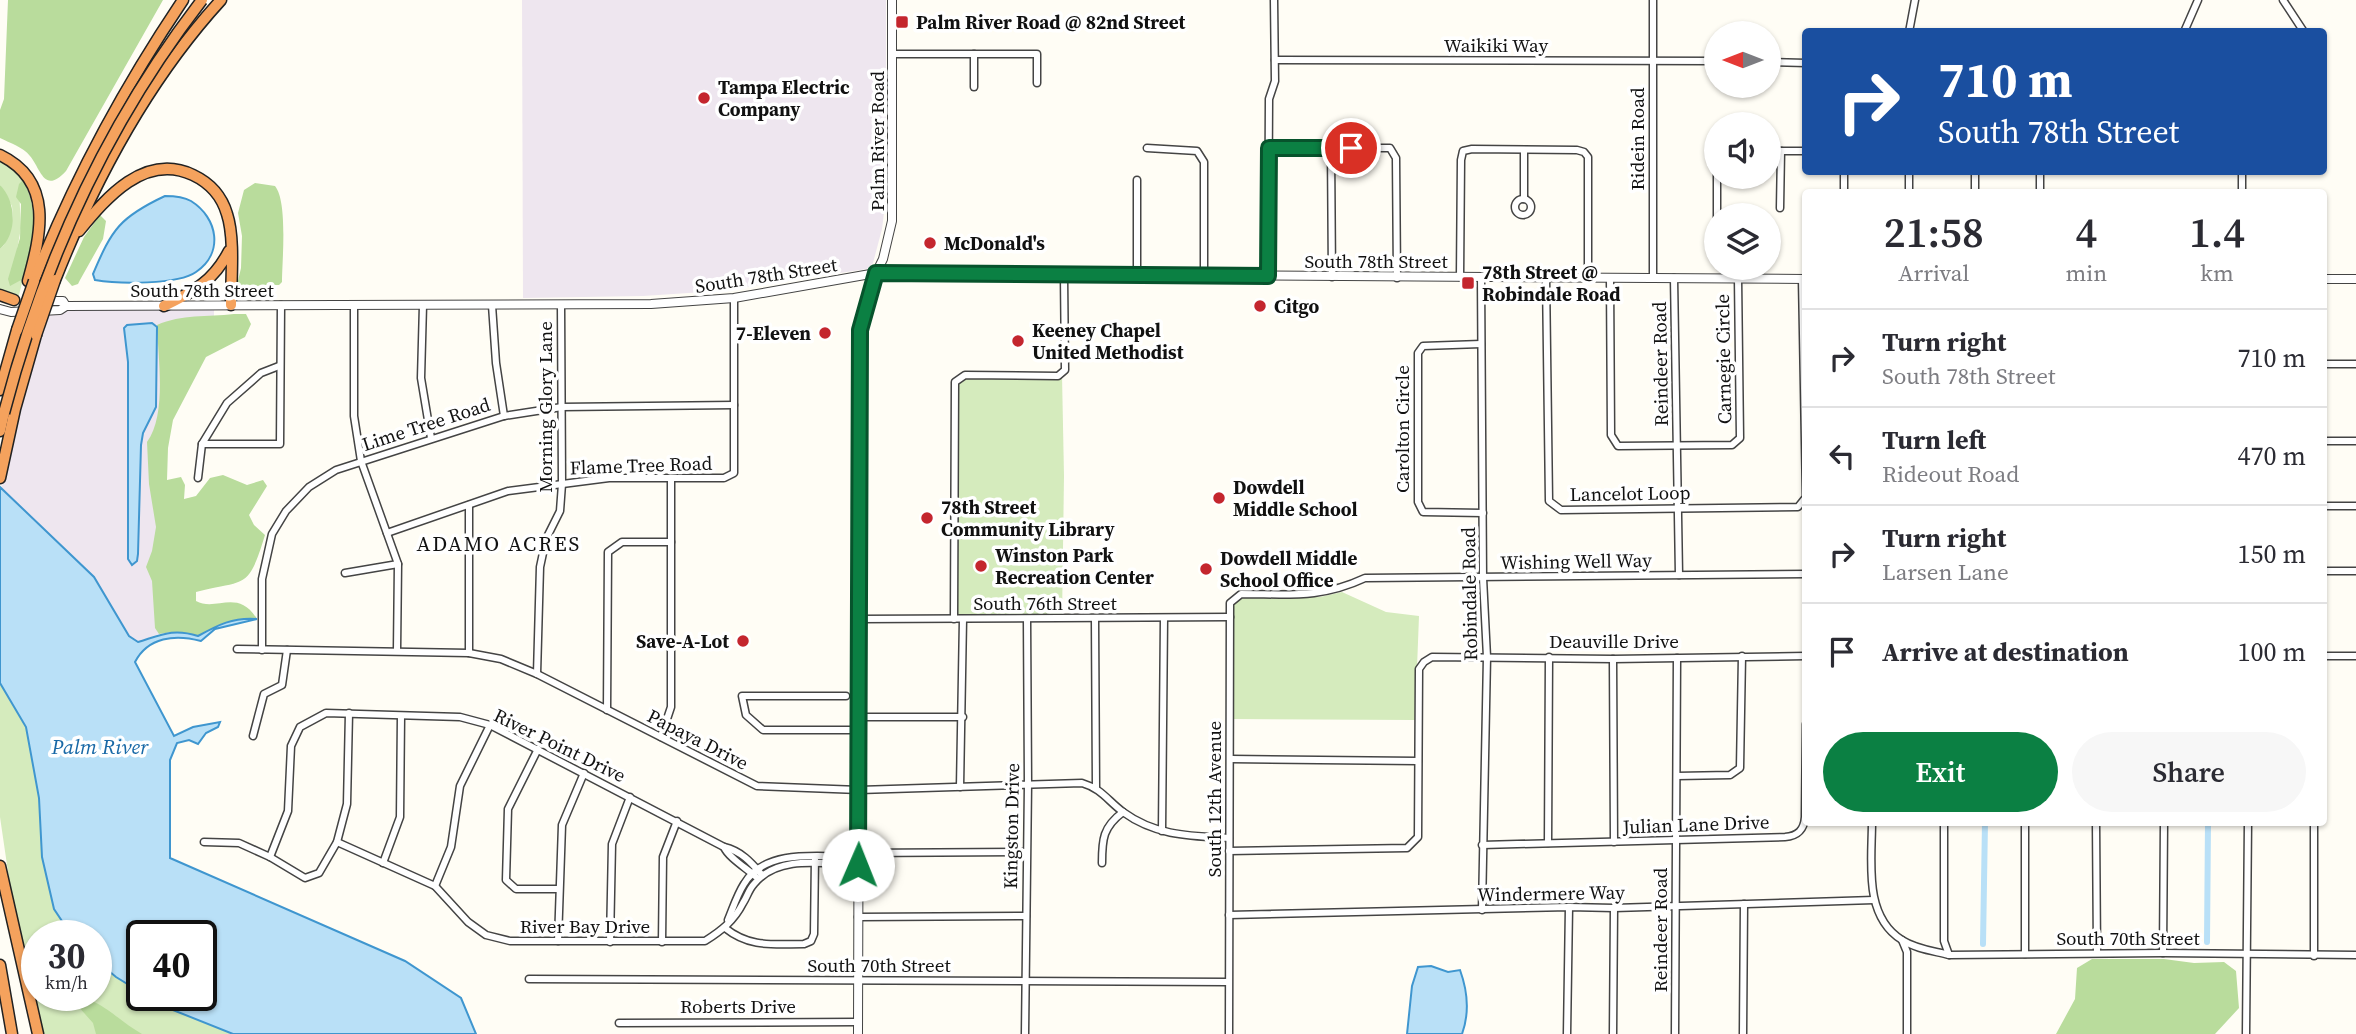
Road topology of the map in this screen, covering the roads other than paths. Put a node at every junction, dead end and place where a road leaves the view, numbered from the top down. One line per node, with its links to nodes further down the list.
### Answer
1 (183, 0): 53 (highway)
2 (202, 0): 74 (highway, bridge)
3 (221, 0): 31 (highway)
4 (892, 0): 13 (street, Palm River Road)
5 (1274, 0): 15 (street)
6 (1653, 0): 16 (street, Ridein Road)
7 (1915, 0): 10 (street)
8 (2199, 0): 11 (street)
9 (2283, 0): 12 (street)
10 (1910, 28)
11 (2186, 28)
12 (2301, 28)
13 (892, 54): 14 (street); 33 (street, Palm River Road)
14 (974, 54): 20 (street); 21 (street)
15 (1275, 60): 16 (street, Waikiki Way); 23 (street)
16 (1653, 61): 17 (street, Waikiki Way); 45 (street, Ridein Road)
17 (1704, 61)
18 (1782, 62): 19 (street)
19 (1802, 63)
20 (1037, 83)
21 (974, 87)
22 (1147, 148): 36 (street)
23 (1269, 148): 24 (street); 37 (street)
24 (1331, 148): 38 (street); 41 (street)
25 (1524, 150): 30 (street); 42 (street); 43 (street)
26 (1781, 151): 27 (street)
27 (1802, 151)
28 (0, 155): 53 (highway)
29 (1138, 180): 35 (street)
30 (1524, 199)
31 (70, 242): 32 (highway); 81 (highway, bridge)
32 (230, 249): 58 (highway); 64 (highway)
33 (876, 273): 34 (street, South 78th Street); 55 (street, South 78th Street); 102 (street, Palm River Road)
34 (1064, 276): 35 (street, South 78th Street); 103 (street)
35 (1137, 276): 36 (street, South 78th Street)
36 (1204, 276): 37 (street, South 78th Street)
37 (1268, 276): 38 (street, South 78th Street)
38 (1332, 277): 41 (street, South 78th Street)
39 (1480, 277): 40 (street, South 78th Street); 42 (street, South 78th Street); 66 (street, Robindale Road)
40 (1546, 277): 43 (street, South 78th Street); 89 (street, Lancelot Loop)
41 (1397, 278): 42 (street, South 78th Street)
42 (1460, 278)
43 (1588, 278): 44 (street, South 78th Street)
44 (1610, 278): 45 (street, South 78th Street); 79 (street, Carnegie Circle)
45 (1653, 278): 46 (street, South 78th Street)
46 (1674, 278): 47 (street, South 78th Street); 79 (street, Reindeer Road)
47 (1704, 278)
48 (1781, 279): 49 (street, South 78th Street)
49 (1802, 279)
50 (2327, 279): 51 (street)
51 (2356, 279)
52 (1738, 280): 79 (street, Carnegie Circle)
53 (31, 281): 70 (highway, bridge)
54 (0, 295): 56 (highway)
55 (734, 298): 57 (street, South 78th Street); 71 (street)
56 (14, 300): 63 (street, South 78th Street); 65 (street, South 78th Street)
57 (561, 304): 62 (street, South 78th Street); 72 (street, Morning Glory Lane)
58 (231, 305): 59 (street, South 78th Street); 64 (street, South 78th Street)
59 (281, 305): 60 (street, South 78th Street); 69 (street)
60 (354, 305): 61 (street, South 78th Street); 80 (street)
61 (423, 305): 62 (street, South 78th Street); 75 (street)
62 (492, 305): 73 (street)
63 (66, 306): 64 (street, South 78th Street); 65 (street, South 78th Street)
64 (164, 306)
65 (0, 307)
66 (1481, 344): 90 (street, Robindale Road); 90 (street, Carolton Circle)
67 (2327, 364): 68 (street)
68 (2356, 364)
69 (279, 366): 78 (street); 78 (street)
70 (0, 390)
71 (734, 405): 72 (street, Lime Tree Road); 83 (street, Flame Tree Road)
72 (562, 407): 73 (street, Lime Tree Road); 84 (street, Morning Glory Lane)
73 (504, 416): 75 (street, Lime Tree Road)
74 (0, 431)
75 (430, 438): 80 (street, Lime Tree Road)
76 (2327, 441): 77 (street)
77 (2356, 441)
78 (202, 444): 82 (street)
79 (1677, 445): 89 (street, Reindeer Road)
80 (361, 461): 91 (street); 108 (street, Lime Tree Road)
81 (0, 478)
82 (198, 478)
83 (671, 479): 84 (street, Flame Tree Road); 92 (street)
84 (562, 484): 86 (street, Flame Tree Road); 120 (street, Morning Glory Lane)
85 (1802, 502): 89 (street, Lancelot Loop)
86 (469, 505): 91 (street, Flame Tree Road); 111 (street)
87 (2327, 506): 88 (street)
88 (2356, 506)
89 (1677, 508): 98 (street, Reindeer Road)
90 (1483, 513): 99 (street, Robindale Road)
91 (387, 533): 93 (street)
92 (671, 542): 122 (street); 130 (street)
93 (398, 565): 96 (street); 110 (street)
94 (2327, 571): 95 (street)
95 (2356, 571)
96 (345, 573)
97 (1802, 574): 98 (street, Wishing Well Way)
98 (1679, 575): 99 (street, Wishing Well Way)
99 (1483, 578): 100 (street, Wishing Well Way); 116 (street, Robindale Road)
100 (1230, 617): 101 (street, South 76th Street); 132 (street, South 12th Avenue)
101 (1164, 618): 106 (street, South 76th Street); 151 (street)
102 (859, 619): 103 (street, South 76th Street); 125 (street, Palm River Road)
103 (954, 619): 104 (street, South 76th Street)
104 (963, 619): 105 (street, South 76th Street); 126 (street)
105 (1027, 619): 106 (street, South 76th Street); 136 (street, Kingston Drive)
106 (1095, 619): 138 (street)
107 (237, 649): 108 (street, Papaya Drive)
108 (262, 650): 109 (street, Papaya Drive)
109 (287, 650): 110 (street, Papaya Drive); 129 (street)
110 (397, 650): 111 (street, Papaya Drive)
111 (469, 653): 120 (street, Papaya Drive)
112 (1742, 656): 113 (street, Deauville Drive); 118 (street, Deauville Drive); 135 (street)
113 (1802, 656)
114 (2327, 656): 115 (street)
115 (2356, 656)
116 (1487, 657): 117 (street, Deauville Drive); 133 (street, Deauville Drive); 158 (street, Robindale Road)
117 (1549, 657): 119 (street, Deauville Drive); 156 (street)
118 (1677, 658): 119 (street, Deauville Drive); 135 (street, Reindeer Road)
119 (1613, 659): 157 (street)
120 (537, 674): 122 (street, Papaya Drive)
121 (846, 696): 128 (street)
122 (607, 710): 130 (street, Papaya Drive)
123 (349, 713): 124 (street, River Point Drive); 155 (street); 161 (street, River Point Drive)
124 (401, 716): 127 (street, River Point Drive); 164 (street)
125 (859, 717): 126 (street); 128 (street, Palm River Road)
126 (963, 717): 137 (street)
127 (490, 725): 131 (street, River Point Drive); 168 (street)
128 (859, 730): 139 (street, Palm River Road)
129 (253, 736)
130 (661, 737): 139 (street, Papaya Drive)
131 (538, 749): 134 (street, River Point Drive); 169 (street)
132 (1231, 759): 133 (street); 152 (street, South 12th Avenue)
133 (1418, 761): 159 (street)
134 (584, 773): 140 (street, River Point Drive); 169 (street)
135 (1677, 776): 153 (street, Reindeer Road)
136 (1028, 784): 137 (street, Papaya Drive); 138 (street, Papaya Drive); 160 (street, Kingston Drive)
137 (960, 787): 139 (street, Papaya Drive)
138 (1096, 788): 141 (street)
139 (859, 790): 162 (street, Palm River Road)
140 (630, 797): 142 (street, River Point Drive); 182 (street)
141 (1123, 812): 151 (street); 165 (street)
142 (677, 821): 167 (street, River Point Drive); 183 (street)
143 (1803, 826): 153 (street, Julian Lane Drive)
144 (1872, 826): 170 (street)
145 (1944, 826): 187 (street)
146 (2025, 826): 186 (street)
147 (2096, 826): 184 (street)
148 (2164, 826): 185 (street)
149 (2248, 826): 189 (street)
150 (2314, 826): 190 (street)
151 (1162, 831): 152 (street)
152 (1229, 838): 159 (street, South 12th Avenue)
153 (1676, 841): 157 (street, Julian Lane Drive); 173 (street, Reindeer Road)
154 (204, 842): 161 (street)
155 (337, 842): 161 (street); 164 (street, River Bay Drive)
156 (1548, 842): 157 (street, Julian Lane Drive); 158 (street, Julian Lane Drive)
157 (1614, 842)
158 (1482, 845): 175 (street, Robindale Road)
159 (1229, 850): 176 (street, South 12th Avenue)
160 (1026, 852): 162 (street); 177 (street, Kingston Drive)
161 (270, 857)
162 (858, 858): 163 (street); 178 (street, Palm River Road)
163 (815, 860): 167 (street); 179 (street)
164 (383, 863): 168 (street, River Bay Drive)
165 (1102, 863)
166 (0, 866): 199 (highway)
167 (758, 875): 179 (street)
168 (435, 886): 181 (street, River Bay Drive)
169 (559, 889): 181 (street)
170 (1874, 900): 171 (street, Windermere Way); 180 (street)
171 (1744, 904): 173 (street, Windermere Way); 206 (street)
172 (1569, 906): 174 (street, Windermere Way); 175 (street, Windermere Way); 203 (street)
173 (1676, 906): 174 (street, Windermere Way); 205 (street, Reindeer Road)
174 (1614, 908): 204 (street)
175 (1482, 910): 176 (street, Windermere Way)
176 (1229, 915): 195 (street, South 12th Avenue)
177 (1026, 916): 178 (street); 194 (street, Kingston Drive)
178 (858, 917): 193 (street, Palm River Road)
179 (725, 928): 183 (street, River Bay Drive)
180 (1902, 940): 187 (street, South 70th Street); 207 (street)
181 (558, 941): 182 (street, River Bay Drive)
182 (610, 942): 183 (street, River Bay Drive)
183 (662, 942)
184 (2097, 953): 185 (street, South 70th Street); 186 (street, South 70th Street)
185 (2164, 953): 189 (street, South 70th Street)
186 (2025, 954): 187 (street, South 70th Street)
187 (1950, 955)
188 (2356, 955): 190 (street, South 70th Street)
189 (2246, 956): 190 (street, South 70th Street); 208 (street)
190 (2314, 956)
191 (0, 965): 198 (highway)
192 (529, 979): 193 (street, South 70th Street)
193 (858, 981): 194 (street, South 70th Street); 196 (street, Palm River Road)
194 (1026, 981): 195 (street, South 70th Street); 201 (street, Kingston Drive)
195 (1228, 982): 202 (street, South 12th Avenue)
196 (858, 1022): 197 (street, Roberts Drive); 200 (street, Palm River Road)
197 (619, 1023)
198 (12, 1034)
199 (38, 1034)
200 (858, 1034)
201 (1025, 1034)
202 (1229, 1034)
203 (1567, 1034)
204 (1613, 1034)
205 (1675, 1034)
206 (1743, 1034)
207 (1907, 1034)
208 (2246, 1034)

